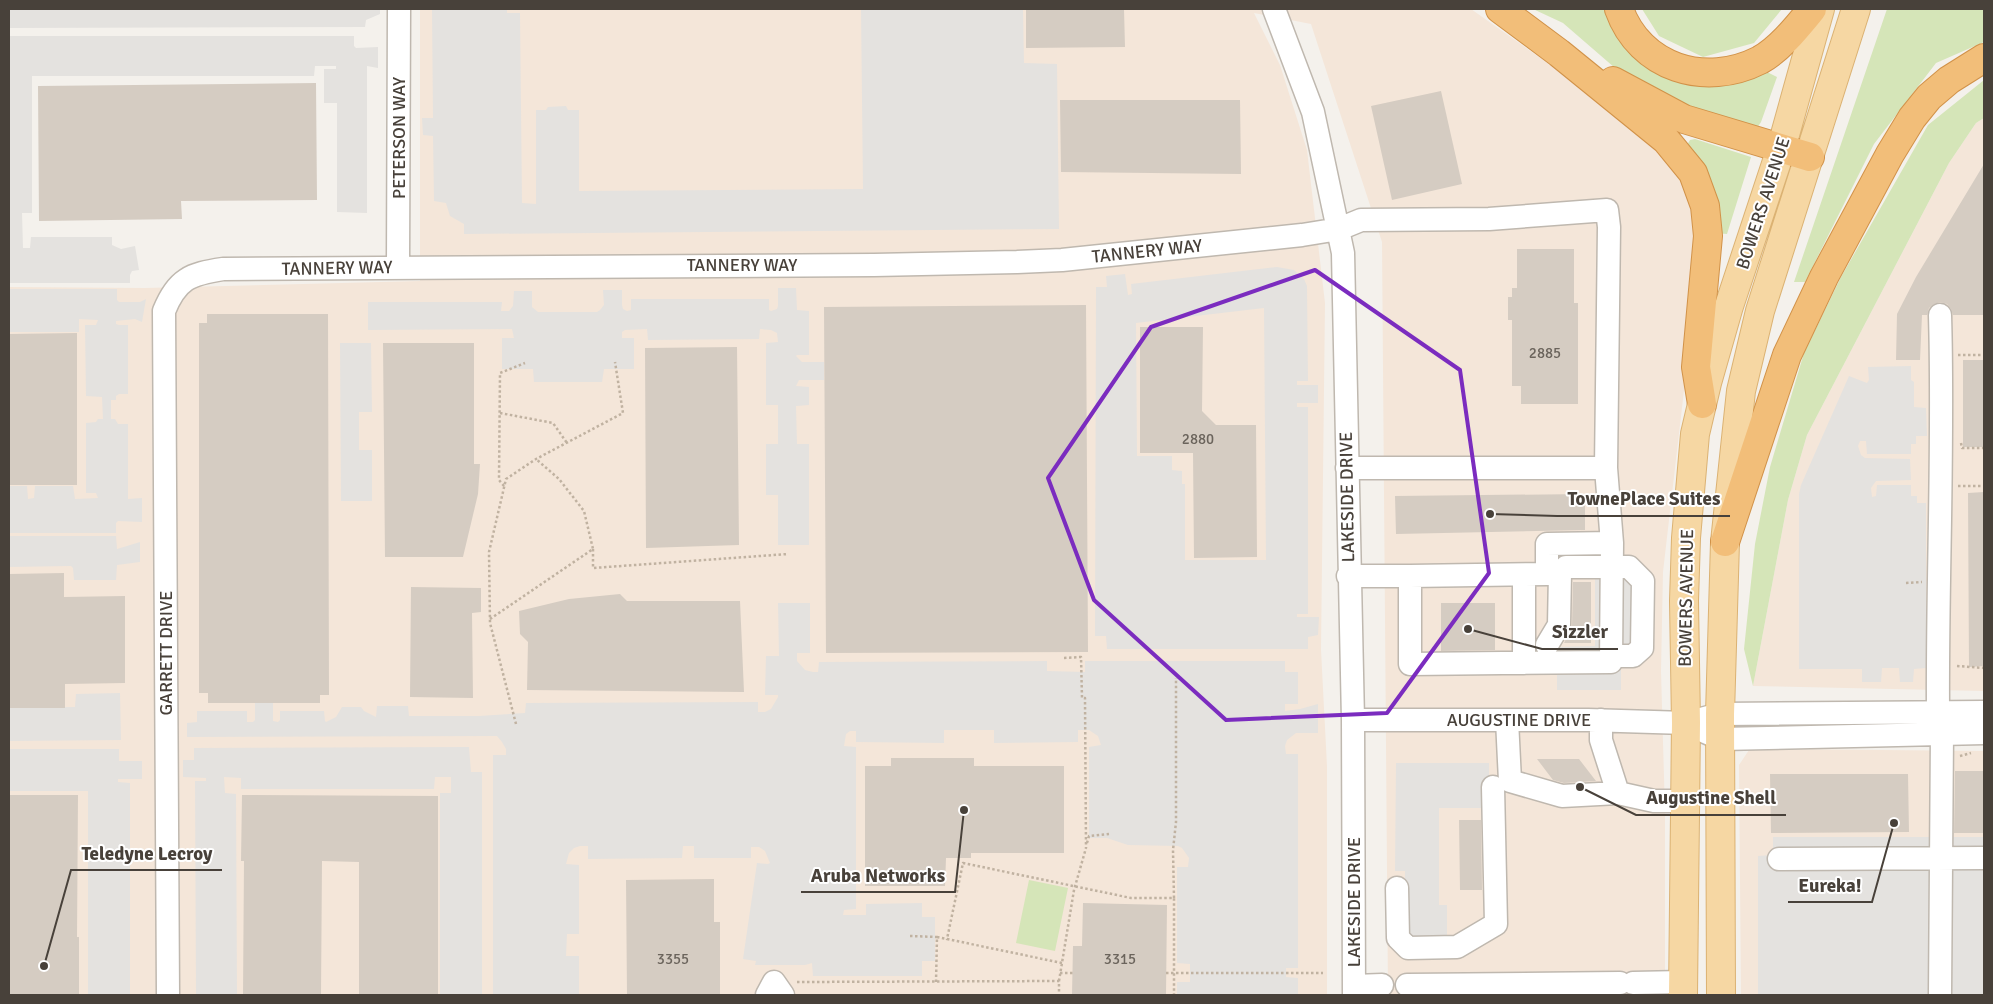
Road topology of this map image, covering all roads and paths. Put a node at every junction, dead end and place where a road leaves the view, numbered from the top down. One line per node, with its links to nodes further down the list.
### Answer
1 (399, 9): 13 (street, PETERSON WAY)
2 (1274, 9): 12 (street, LAKESIDE DRIVE)
3 (1500, 9): 8 (highway)
4 (1619, 9): 5 (highway)
5 (1812, 9)
6 (1820, 9): 10 (main road, BOWERS AVENUE)
7 (1856, 9): 11 (main road, BOWERS AVENUE)
8 (1559, 53): 10 (highway); 20 (highway)
9 (1984, 58): 31 (highway)
10 (1781, 149): 11 (highway); 20 (main road, BOWERS AVENUE)
11 (1810, 157): 31 (main road, BOWERS AVENUE)
12 (1339, 229): 13 (street, TANNERY WAY); 26 (street, LAKESIDE DRIVE); 27 (street, TANNERY WAY)
13 (398, 267): 14 (street, TANNERY WAY)
14 (164, 311): 83 (street, GARRETT DRIVE)
15 (1940, 315): 16 (street)
16 (1941, 354): 17 (path); 22 (street)
17 (1984, 355)
18 (615, 362): 23 (path)
19 (525, 363): 21 (path)
20 (1702, 404): 51 (main road, BOWERS AVENUE)
21 (500, 413): 23 (path); 28 (path)
22 (1942, 440): 24 (path); 29 (street)
23 (567, 443): 25 (path)
24 (1984, 448)
25 (536, 459): 28 (path); 33 (path)
26 (1347, 468): 27 (street); 37 (street, LAKESIDE DRIVE)
27 (1606, 468): 32 (street)
28 (504, 486): 39 (path)
29 (1942, 486): 30 (path); 44 (street)
30 (1984, 486)
31 (1726, 542): 54 (main road, BOWERS AVENUE)
32 (1612, 543): 35 (street); 36 (street)
33 (592, 549): 34 (path); 39 (path)
34 (788, 554)
35 (1612, 568): 40 (street); 41 (street); 41 (street)
36 (1524, 575): 38 (street); 43 (street)
37 (1348, 576): 38 (street); 48 (street, LAKESIDE DRIVE)
38 (1410, 576): 43 (street)
39 (490, 619): 53 (path)
40 (1547, 645)
41 (1612, 656): 43 (street)
42 (1064, 658): 60 (path)
43 (1524, 663)
44 (1938, 666): 45 (path); 52 (street)
45 (1984, 668)
46 (1176, 678): 66 (path)
47 (1984, 712): 52 (street, AUGUSTINE DRIVE)
48 (1352, 720): 49 (street, AUGUSTINE DRIVE); 82 (street, LAKESIDE DRIVE)
49 (1506, 720): 50 (street, AUGUSTINE DRIVE); 57 (street)
50 (1600, 720): 51 (street, AUGUSTINE DRIVE); 57 (street)
51 (1686, 722): 54 (street, AUGUSTINE DRIVE); 58 (main road, BOWERS AVENUE)
52 (1940, 723): 54 (street, AUGUSTINE DRIVE); 55 (street, AUGUSTINE DRIVE); 61 (street)
53 (516, 724)
54 (1720, 727): 86 (main road, BOWERS AVENUE)
55 (1984, 733)
56 (1493, 787): 65 (street)
57 (1618, 793): 58 (street)
58 (1685, 801): 80 (main road, BOWERS AVENUE)
59 (1109, 834): 60 (path)
60 (1086, 848): 64 (path)
61 (1942, 858): 62 (street); 63 (street); 87 (street)
62 (1984, 858)
63 (1779, 859)
64 (1075, 887): 66 (path); 69 (path); 70 (path)
65 (1397, 888)
66 (1174, 898): 74 (path)
67 (910, 936): 68 (path)
68 (937, 936): 69 (path); 77 (path)
69 (947, 939): 70 (path)
70 (1062, 963): 71 (path)
71 (1060, 973): 72 (path); 76 (path)
72 (1073, 973)
73 (1166, 973): 74 (path)
74 (1174, 973): 75 (path); 85 (path)
75 (1323, 973)
76 (1059, 981): 77 (path); 84 (path)
77 (936, 982): 81 (path)
78 (1382, 985): 82 (street)
79 (1408, 985): 80 (street)
80 (1683, 989)
81 (774, 991)
82 (1354, 991)
83 (168, 995)
84 (1059, 995)
85 (1174, 995)
86 (1721, 995)
87 (1940, 995)

